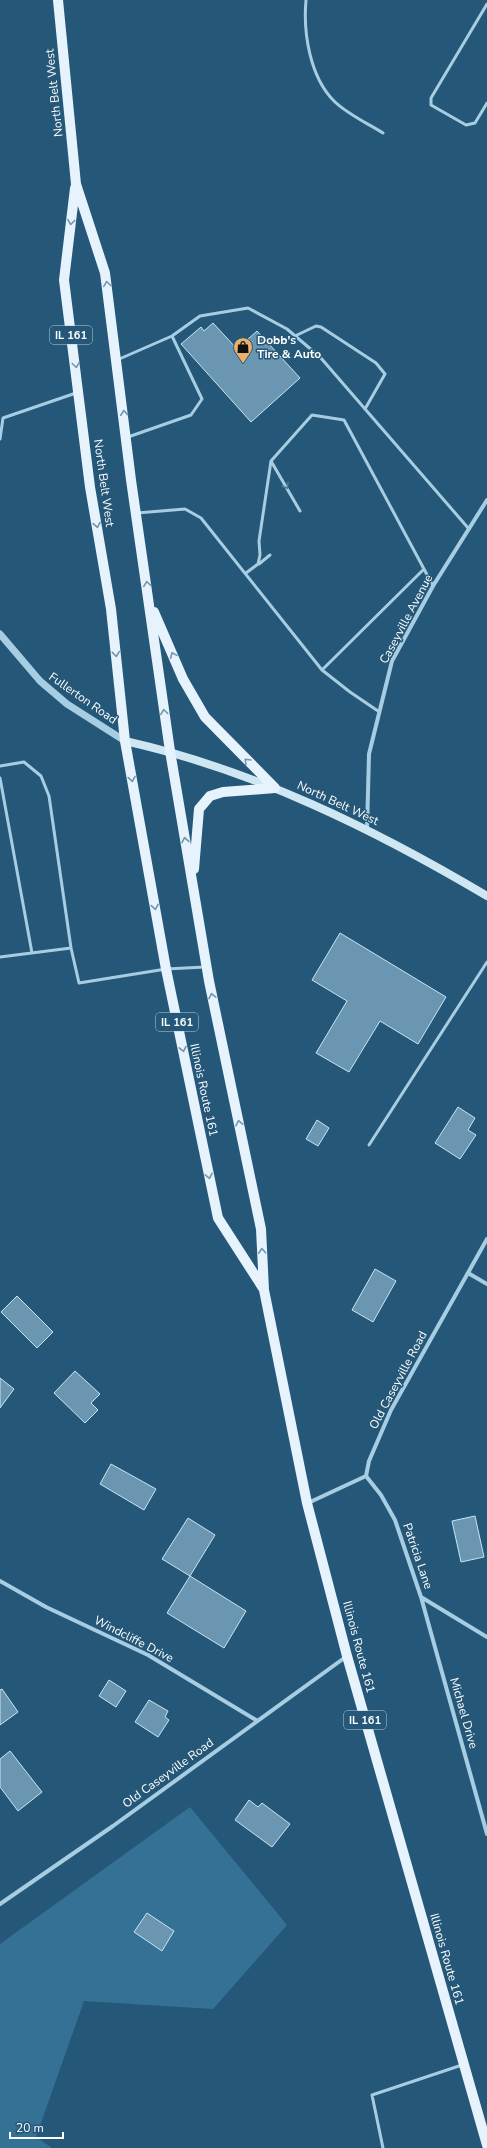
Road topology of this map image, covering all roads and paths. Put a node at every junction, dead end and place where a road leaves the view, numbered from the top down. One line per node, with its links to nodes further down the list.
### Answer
1 (58, 0): 6 (main road, North Belt West / IL 161)
2 (306, 0): 5 (lane)
3 (487, 4): 4 (lane)
4 (487, 103)
5 (383, 133)
6 (76, 184): 9 (main road, North Belt West / IL 161, one-way to 6); 10 (main road, North Belt West / IL 161, one-way to 10)
7 (172, 336): 8 (lane); 9 (lane); 12 (lane)
8 (295, 336): 11 (lane); 11 (lane)
9 (117, 360): 12 (main road, North Belt West / IL 161, one-way to 9)
10 (79, 392): 13 (lane); 28 (main road, North Belt West / IL 161, one-way to 28)
11 (364, 409): 18 (lane)
12 (127, 438): 17 (main road, North Belt West / IL 161)
13 (0, 439)
14 (271, 461): 16 (lane, one-way to 16); 20 (lane); 21 (lane)
15 (487, 500): 18 (street, Caseyville Avenue)
16 (300, 511)
17 (136, 513): 22 (lane); 24 (main road, North Belt West / IL 161, one-way to 17)
18 (470, 530): 23 (street, Caseyville Avenue)
19 (270, 555): 20 (lane)
20 (258, 564): 22 (lane)
21 (424, 568): 23 (lane); 26 (lane)
22 (246, 573): 26 (lane)
23 (433, 586): 27 (street, Caseyville Avenue)
24 (149, 601): 29 (main road, North Belt West / IL 161, one-way to 24); 32 (main road, one-way to 24)
25 (0, 634): 28 (street, Fullerton Road)
26 (322, 670): 27 (lane)
27 (378, 711): 33 (street, Caseyville Avenue)
28 (126, 741): 29 (main road, North Belt West); 41 (main road, Illinois Route 161 / IL 161, one-way to 41)
29 (170, 751): 32 (main road, North Belt West); 34 (main road, Illinois Route 161 / IL 161, one-way to 29)
30 (0, 766): 36 (lane)
31 (0, 778): 37 (lane)
32 (274, 788): 33 (main road, North Belt West); 34 (main road)
33 (366, 830): 35 (main road, North Belt West)
34 (193, 885): 40 (main road, Illinois Route 161 / IL 161)
35 (487, 896)
36 (71, 948): 37 (lane); 41 (lane)
37 (32, 952): 38 (lane)
38 (0, 956)
39 (487, 962): 42 (lane)
40 (207, 967): 41 (lane); 46 (main road, Illinois Route 161 / IL 161, one-way to 40)
41 (166, 969): 46 (main road, Illinois Route 161 / IL 161, one-way to 46)
42 (369, 1144)
43 (487, 1239): 44 (street, Old Caseyville Road)
44 (468, 1273): 45 (street); 47 (street, Old Caseyville Road)
45 (487, 1284)
46 (264, 1290): 48 (main road, Illinois Route 161 / IL 161)
47 (366, 1476): 48 (street); 50 (street, Patricia Lane)
48 (307, 1503): 52 (main road, Illinois Route 161 / IL 161)
49 (0, 1581): 53 (street, Windcliffe Drive)
50 (421, 1597): 51 (street, Patricia Lane); 54 (street, Michael Drive)
51 (487, 1637)
52 (347, 1656): 53 (street, Old Caseyville Road); 56 (main road, Illinois Route 161 / IL 161)
53 (256, 1720): 55 (street, Old Caseyville Road)
54 (487, 1834)
55 (0, 1904)
56 (464, 2065): 57 (main road, Illinois Route 161 / IL 161); 58 (lane)
57 (487, 2145)
58 (383, 2148)

